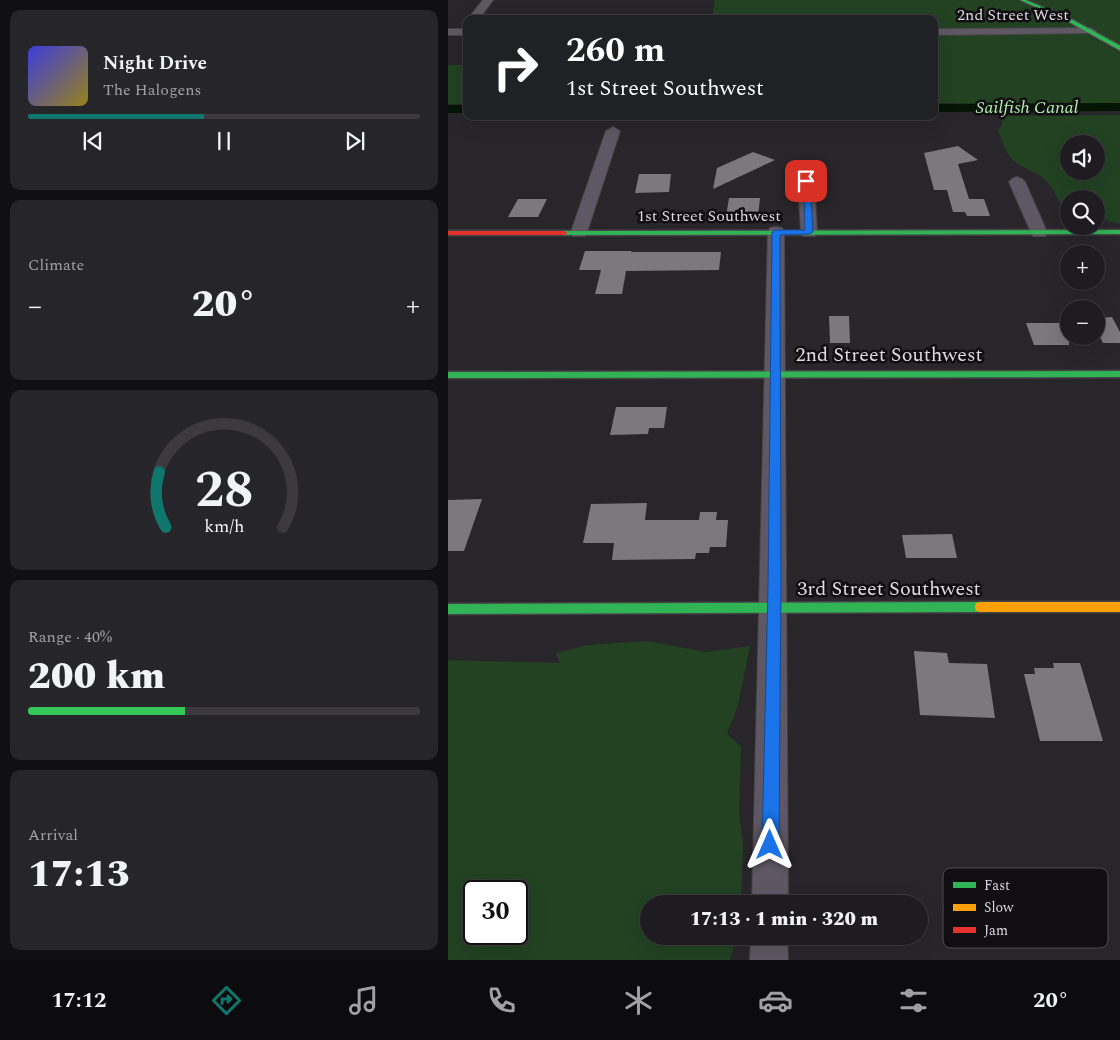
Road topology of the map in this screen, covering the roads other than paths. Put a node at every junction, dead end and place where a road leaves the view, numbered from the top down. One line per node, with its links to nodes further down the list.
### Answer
1 (488, 0): 3 (street)
2 (1022, 0): 5 (street)
3 (476, 15)
4 (463, 30): 6 (street)
5 (1091, 31): 7 (street, 2nd Street West); 8 (street)
6 (448, 32)
7 (938, 32)
8 (1120, 49)
9 (613, 131): 12 (street)
10 (806, 181): 14 (street)
11 (1017, 182): 15 (street)
12 (579, 232): 13 (street, 1st Street Southwest); 17 (street, 1st Street Southwest)
13 (776, 232): 14 (street, 1st Street Southwest); 18 (street)
14 (809, 232): 15 (street, 1st Street Southwest)
15 (1039, 232): 16 (street, 1st Street Southwest)
16 (1120, 232)
17 (448, 233)
18 (775, 374): 19 (street, 2nd Street Southwest); 20 (street, 2nd Street Southwest); 22 (street)
19 (1120, 374)
20 (448, 375)
21 (1120, 607): 22 (street, 3rd Street Southwest)
22 (773, 608): 23 (street, 3rd Street Southwest); 24 (street)
23 (448, 609)
24 (770, 895)
25 (769, 945): 26 (street)
26 (769, 960)

